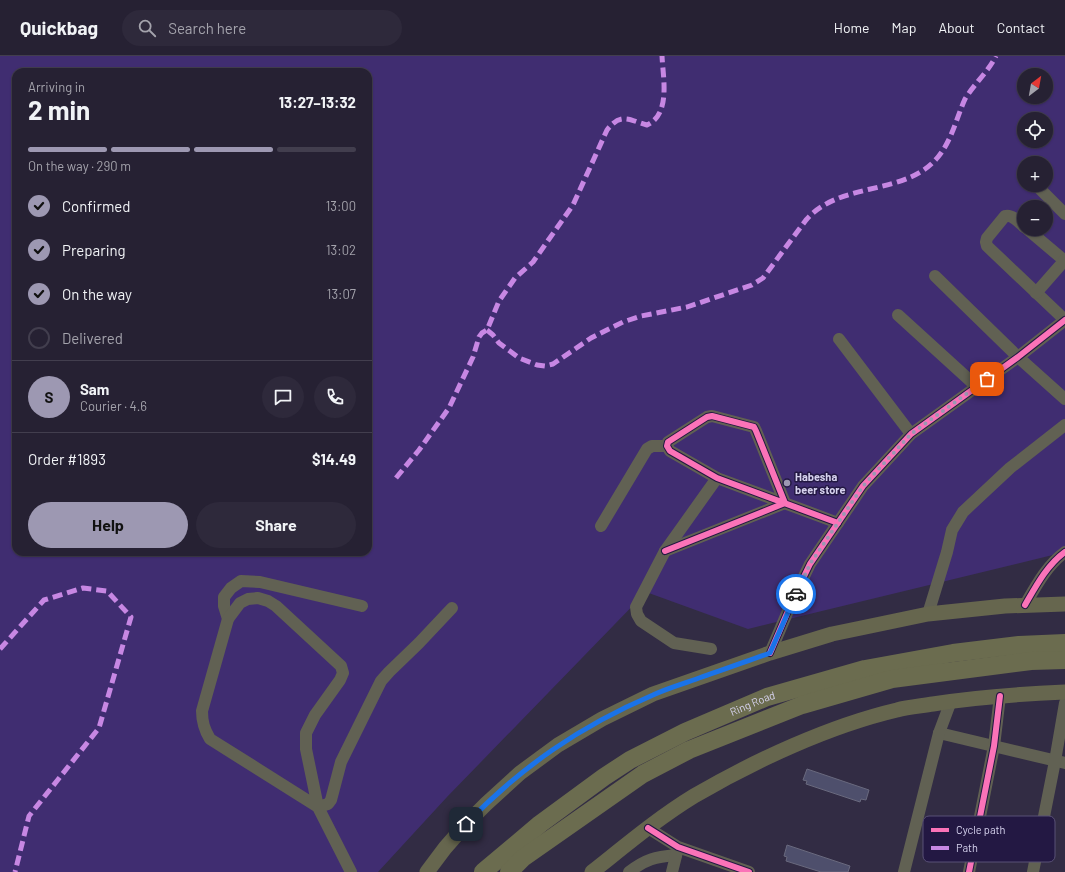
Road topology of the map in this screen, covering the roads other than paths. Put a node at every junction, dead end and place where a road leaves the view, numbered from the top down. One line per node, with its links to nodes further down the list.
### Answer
1 (1044, 192): 2 (street)
2 (1063, 208)
3 (1017, 221): 7 (street)
4 (1036, 236): 5 (street)
5 (1065, 260): 7 (street)
6 (935, 276): 11 (street)
7 (1036, 293): 9 (street)
8 (898, 315): 12 (street)
9 (1065, 320): 11 (street)
10 (840, 339): 15 (street)
11 (1018, 357): 12 (street); 13 (street)
12 (976, 386): 15 (street)
13 (1065, 399)
14 (1065, 425): 27 (street)
15 (911, 434): 19 (street)
16 (667, 446): 17 (street); 18 (street); 20 (street)
17 (717, 478): 18 (street); 21 (street)
18 (785, 503): 19 (street); 21 (street)
19 (838, 523): 31 (street)
20 (601, 526)
21 (665, 551): 30 (street)
22 (1065, 552): 24 (street)
23 (1065, 604): 24 (main road)
24 (1025, 605): 27 (main road)
25 (362, 606): 28 (street)
26 (452, 608): 40 (street)
27 (928, 614): 31 (main road)
28 (228, 619): 40 (street); 40 (street)
29 (1065, 643): 50 (highway, Ring Road)
30 (712, 649)
31 (770, 653): 49 (main road)
32 (1065, 660): 51 (highway, Ring Road)
33 (1065, 692): 34 (main road)
34 (1000, 696): 35 (main road); 38 (street)
35 (950, 701): 37 (street); 43 (main road)
36 (1065, 703): 39 (street)
37 (939, 732): 38 (street); 55 (street)
38 (994, 746): 39 (street); 41 (street)
39 (1060, 762): 42 (street)
40 (318, 807): 48 (street)
41 (980, 816)
42 (1047, 816)
43 (648, 828): 44 (street); 52 (main road)
44 (677, 851): 47 (street); 53 (street); 54 (street)
45 (971, 862): 56 (street)
46 (1035, 862): 57 (street)
47 (743, 871)
48 (351, 872)
49 (427, 872)
50 (483, 872)
51 (509, 872)
52 (592, 872)
53 (629, 872)
54 (672, 872)
55 (904, 872)
56 (969, 872)
57 (1033, 872)

